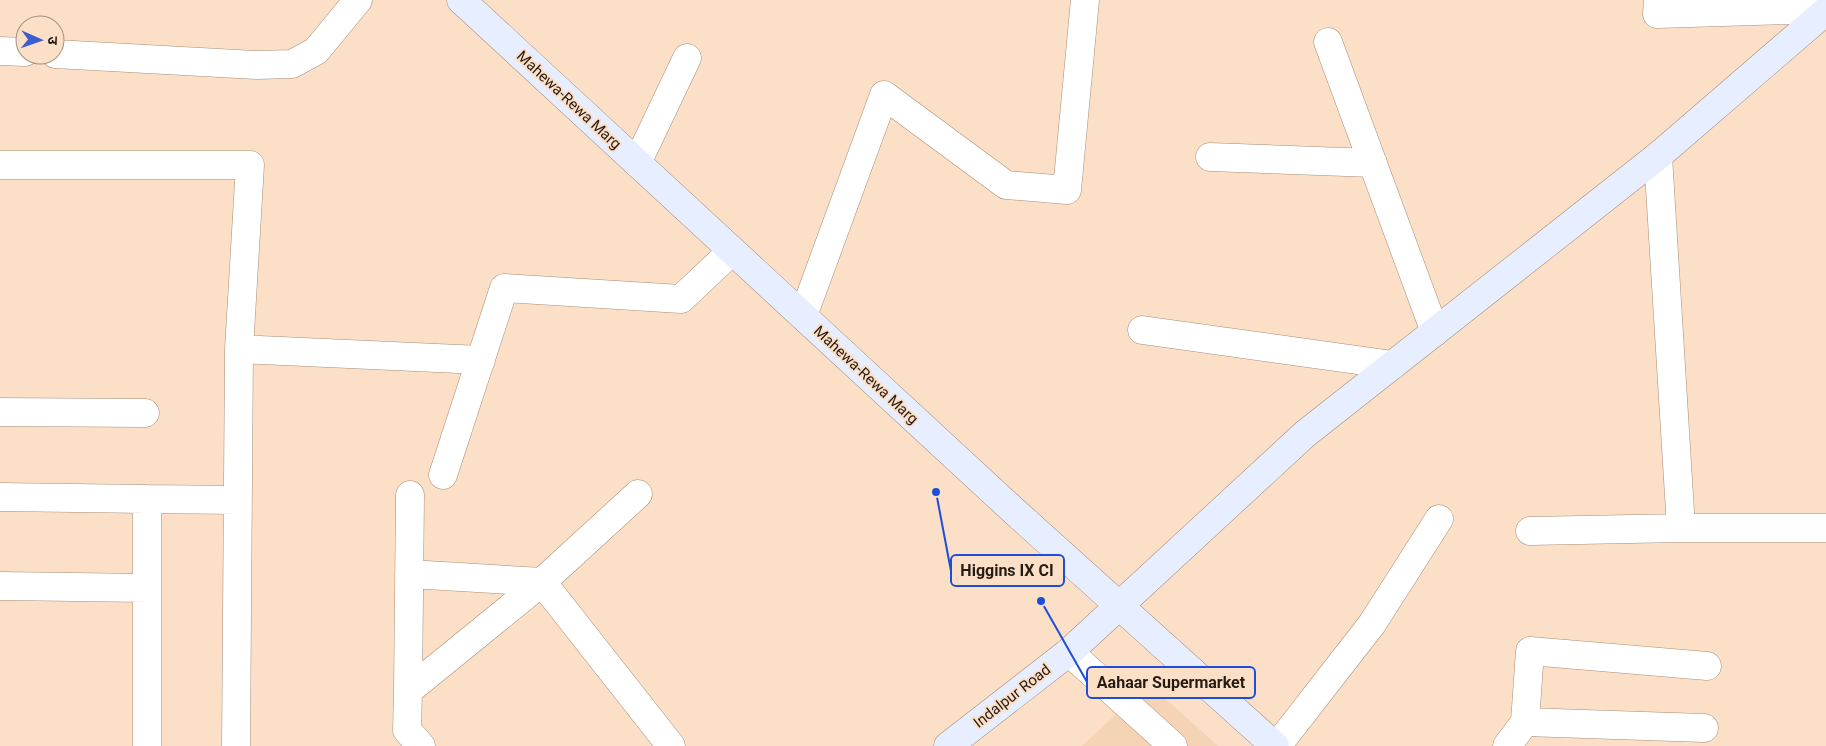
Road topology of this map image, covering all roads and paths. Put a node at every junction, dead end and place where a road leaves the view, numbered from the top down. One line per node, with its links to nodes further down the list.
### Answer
1 (358, 0): 9 (street)
2 (461, 0): 13 (street, Mahewa-Rewa Marg)
3 (1084, 0): 17 (street)
4 (1658, 0): 5 (street)
5 (1826, 10): 11 (street, Indalpur Road)
6 (1328, 42): 14 (street)
7 (0, 51): 8 (street)
8 (15, 52)
9 (65, 55)
10 (686, 58): 13 (street)
11 (1658, 156): 19 (street, Indalpur Road); 32 (street)
12 (1210, 157): 14 (street)
13 (637, 163): 16 (street, Mahewa-Rewa Marg)
14 (1373, 163): 19 (street)
15 (0, 165): 20 (street)
16 (732, 251): 17 (street, Mahewa-Rewa Marg); 21 (street)
17 (802, 316): 39 (street, Mahewa-Rewa Marg)
18 (1142, 330): 22 (street)
19 (1435, 332): 22 (street, Indalpur Road)
20 (239, 349): 21 (street); 30 (street)
21 (481, 360): 25 (street)
22 (1393, 365): 39 (street, Indalpur Road)
23 (0, 412): 24 (street)
24 (145, 413)
25 (443, 475)
26 (638, 494): 36 (street)
27 (410, 495): 35 (street)
28 (0, 497): 29 (street)
29 (147, 499): 30 (street); 38 (street)
30 (237, 500): 46 (street)
31 (1439, 519): 51 (street)
32 (1681, 528): 33 (street); 34 (street)
33 (1826, 528)
34 (1530, 531)
35 (409, 574): 36 (street); 42 (street)
36 (542, 582): 42 (street); 48 (street)
37 (0, 586): 38 (street)
38 (147, 588): 45 (street)
39 (1119, 606): 40 (street, Indalpur Road); 51 (street, Mahewa-Rewa Marg)
40 (1069, 652): 49 (street, Indalpur Road); 50 (street)
41 (1707, 666): 43 (street)
42 (408, 691): 47 (street)
43 (1525, 722): 44 (street); 52 (street)
44 (1704, 728)
45 (147, 746)
46 (236, 746)
47 (421, 746)
48 (671, 746)
49 (948, 746)
50 (1173, 746)
51 (1276, 746)
52 (1507, 746)

